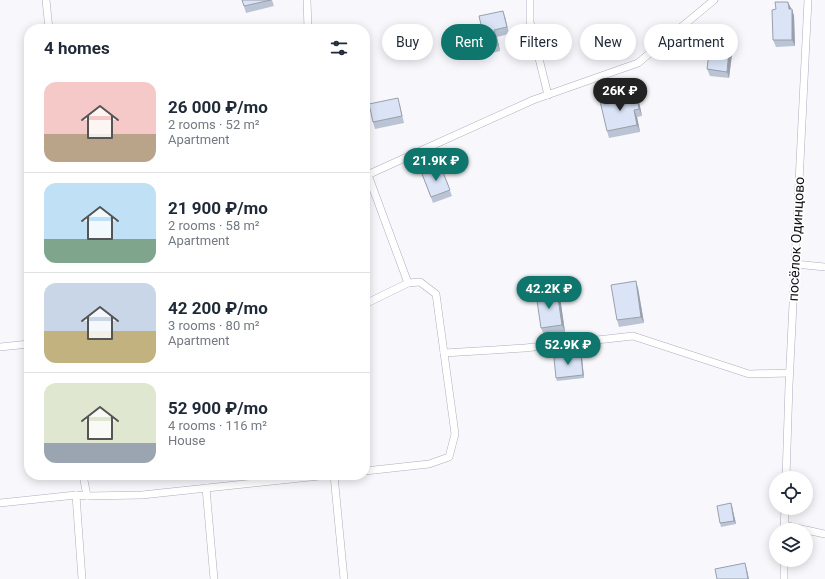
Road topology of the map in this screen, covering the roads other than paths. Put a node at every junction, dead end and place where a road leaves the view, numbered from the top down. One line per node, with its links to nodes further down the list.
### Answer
1 (46, 0): 6 (lane)
2 (307, 0): 7 (lane)
3 (530, 0): 8 (lane)
4 (714, 0): 8 (lane)
5 (808, 0): 11 (lane, посёлок Одинцово)
6 (48, 24)
7 (308, 24)
8 (548, 95): 9 (lane)
9 (370, 174)
10 (370, 186): 13 (lane)
11 (795, 264): 12 (lane); 18 (lane, посёлок Одинцово)
12 (825, 267)
13 (408, 283): 14 (lane); 17 (lane)
14 (370, 302)
15 (24, 345): 16 (lane)
16 (0, 347)
17 (444, 353): 18 (lane); 19 (lane)
18 (789, 373): 20 (lane, посёлок Одинцово)
19 (370, 470)
20 (786, 471)
21 (85, 480): 26 (lane)
22 (282, 480): 24 (lane)
23 (334, 480): 33 (lane)
24 (206, 488): 26 (lane); 32 (lane)
25 (76, 495): 26 (lane); 27 (lane); 31 (lane)
26 (87, 496)
27 (0, 503)
28 (813, 531): 29 (lane)
29 (825, 534)
30 (784, 567): 34 (lane)
31 (82, 579)
32 (214, 579)
33 (344, 579)
34 (784, 579)

